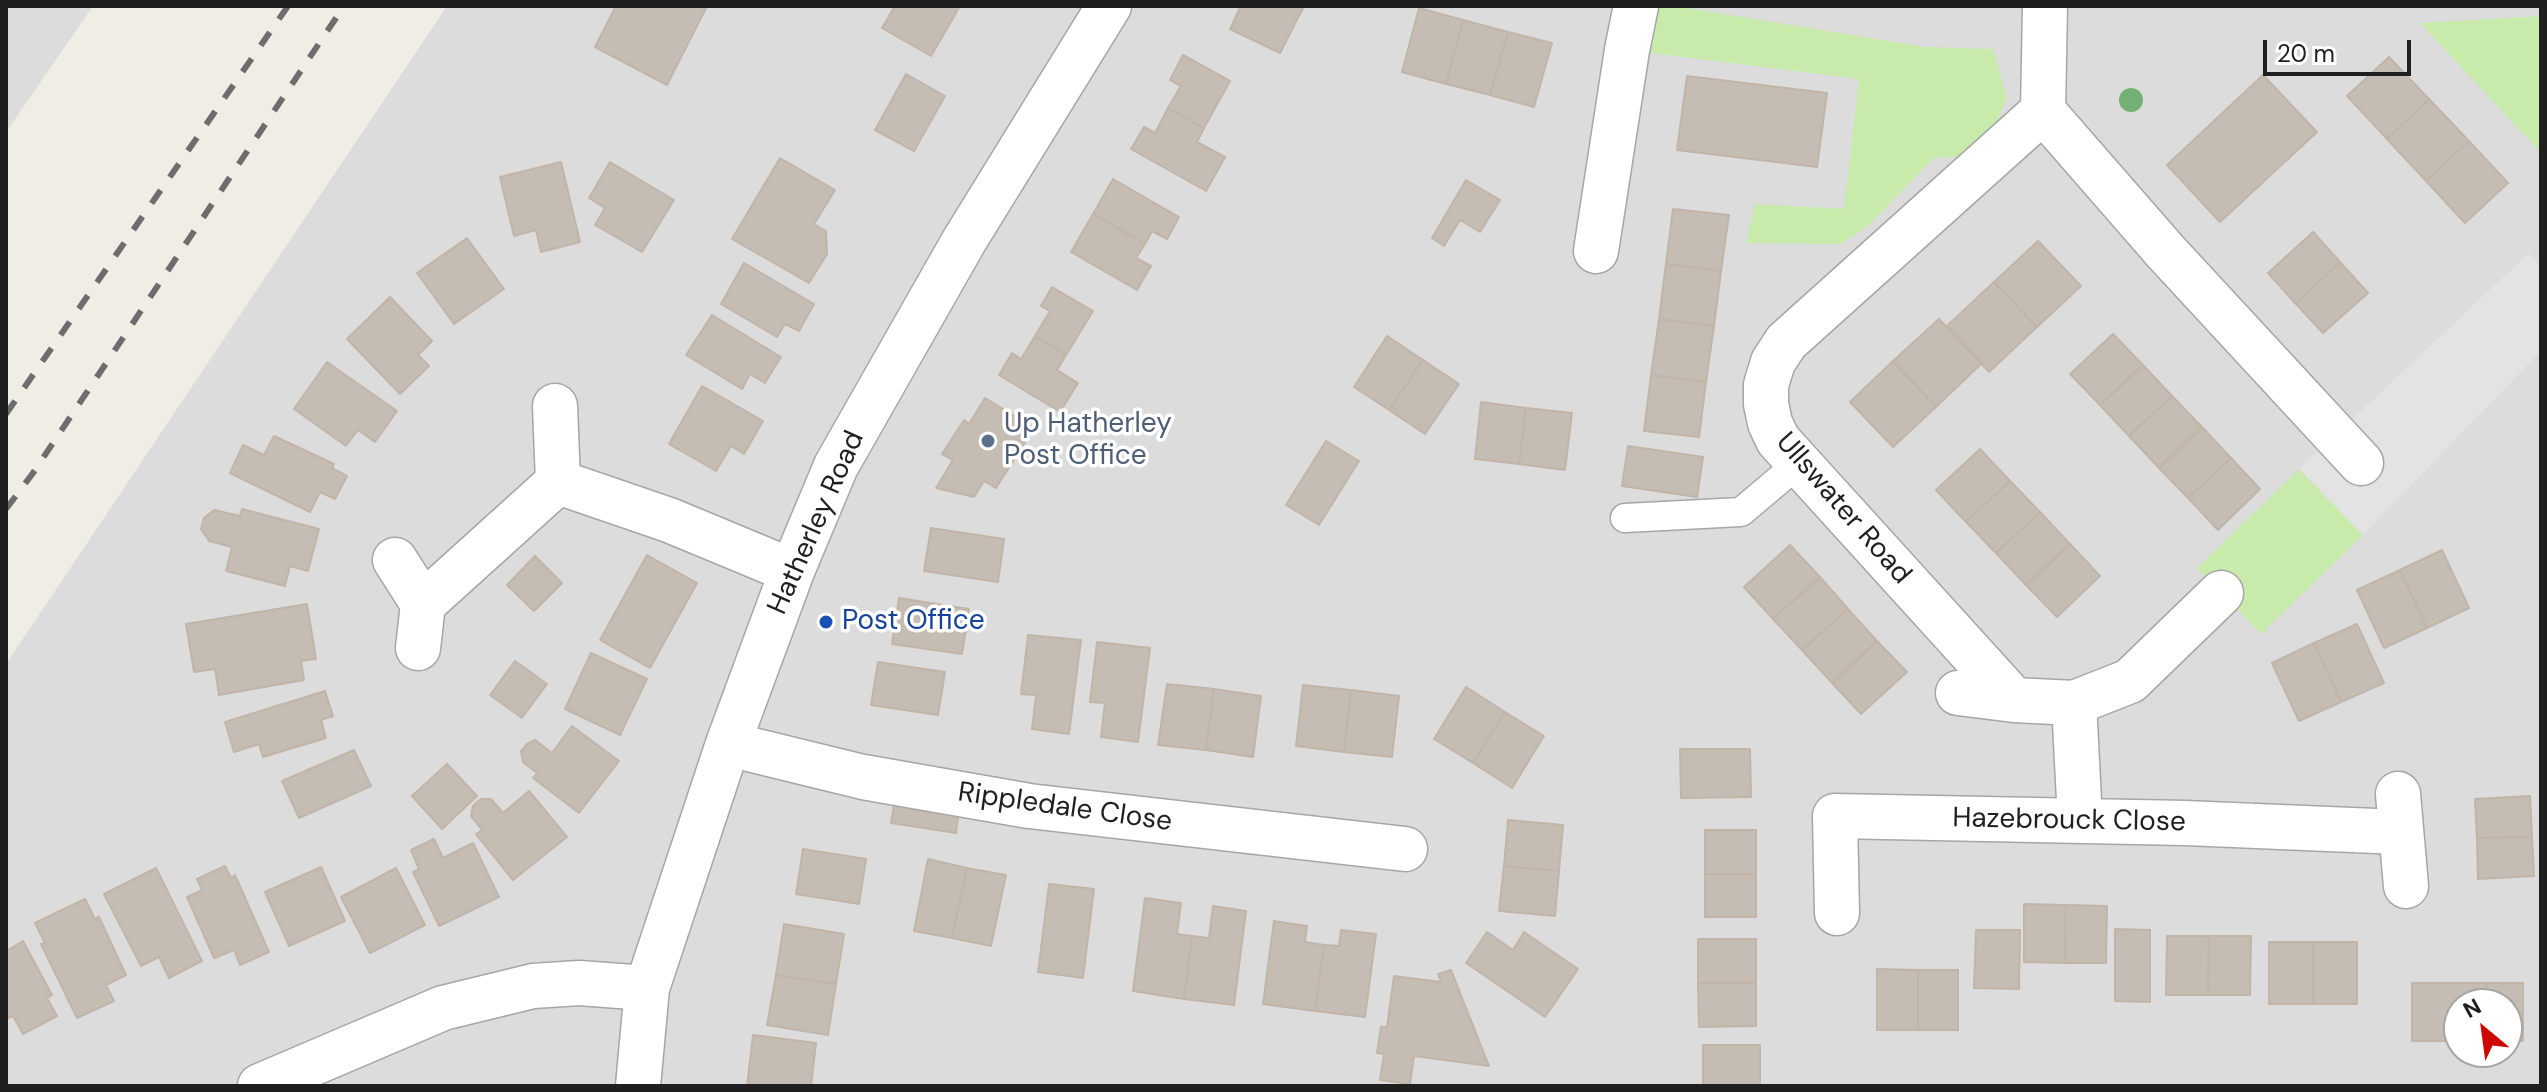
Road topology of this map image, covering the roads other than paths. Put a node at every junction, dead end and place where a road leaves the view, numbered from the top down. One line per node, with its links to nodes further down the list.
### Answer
1 (1109, 6): 12 (street, Hatherley Road)
2 (1636, 6): 5 (street)
3 (2045, 6): 4 (street)
4 (2043, 111): 7 (street, Ullswater Road); 8 (street)
5 (1596, 251)
6 (555, 406): 9 (street)
7 (1799, 463): 10 (lane); 17 (street, Ullswater Road)
8 (2361, 463)
9 (558, 482): 12 (street); 14 (street)
10 (1625, 518)
11 (395, 560): 14 (street)
12 (792, 571): 19 (street, Hatherley Road)
13 (2221, 593): 18 (street)
14 (423, 604): 15 (street)
15 (418, 648)
16 (1958, 693): 17 (street)
17 (2014, 700): 18 (street)
18 (2074, 703): 20 (street)
19 (728, 744): 21 (street, Rippledale Close); 24 (street, Hatherley Road)
20 (2080, 820): 22 (street, Hazebrouck Close); 23 (street, Hazebrouck Close)
21 (1405, 849)
22 (2406, 886)
23 (1837, 913)
24 (647, 988): 25 (street); 26 (street, Hatherley Road)
25 (260, 1086)
26 (638, 1086)

